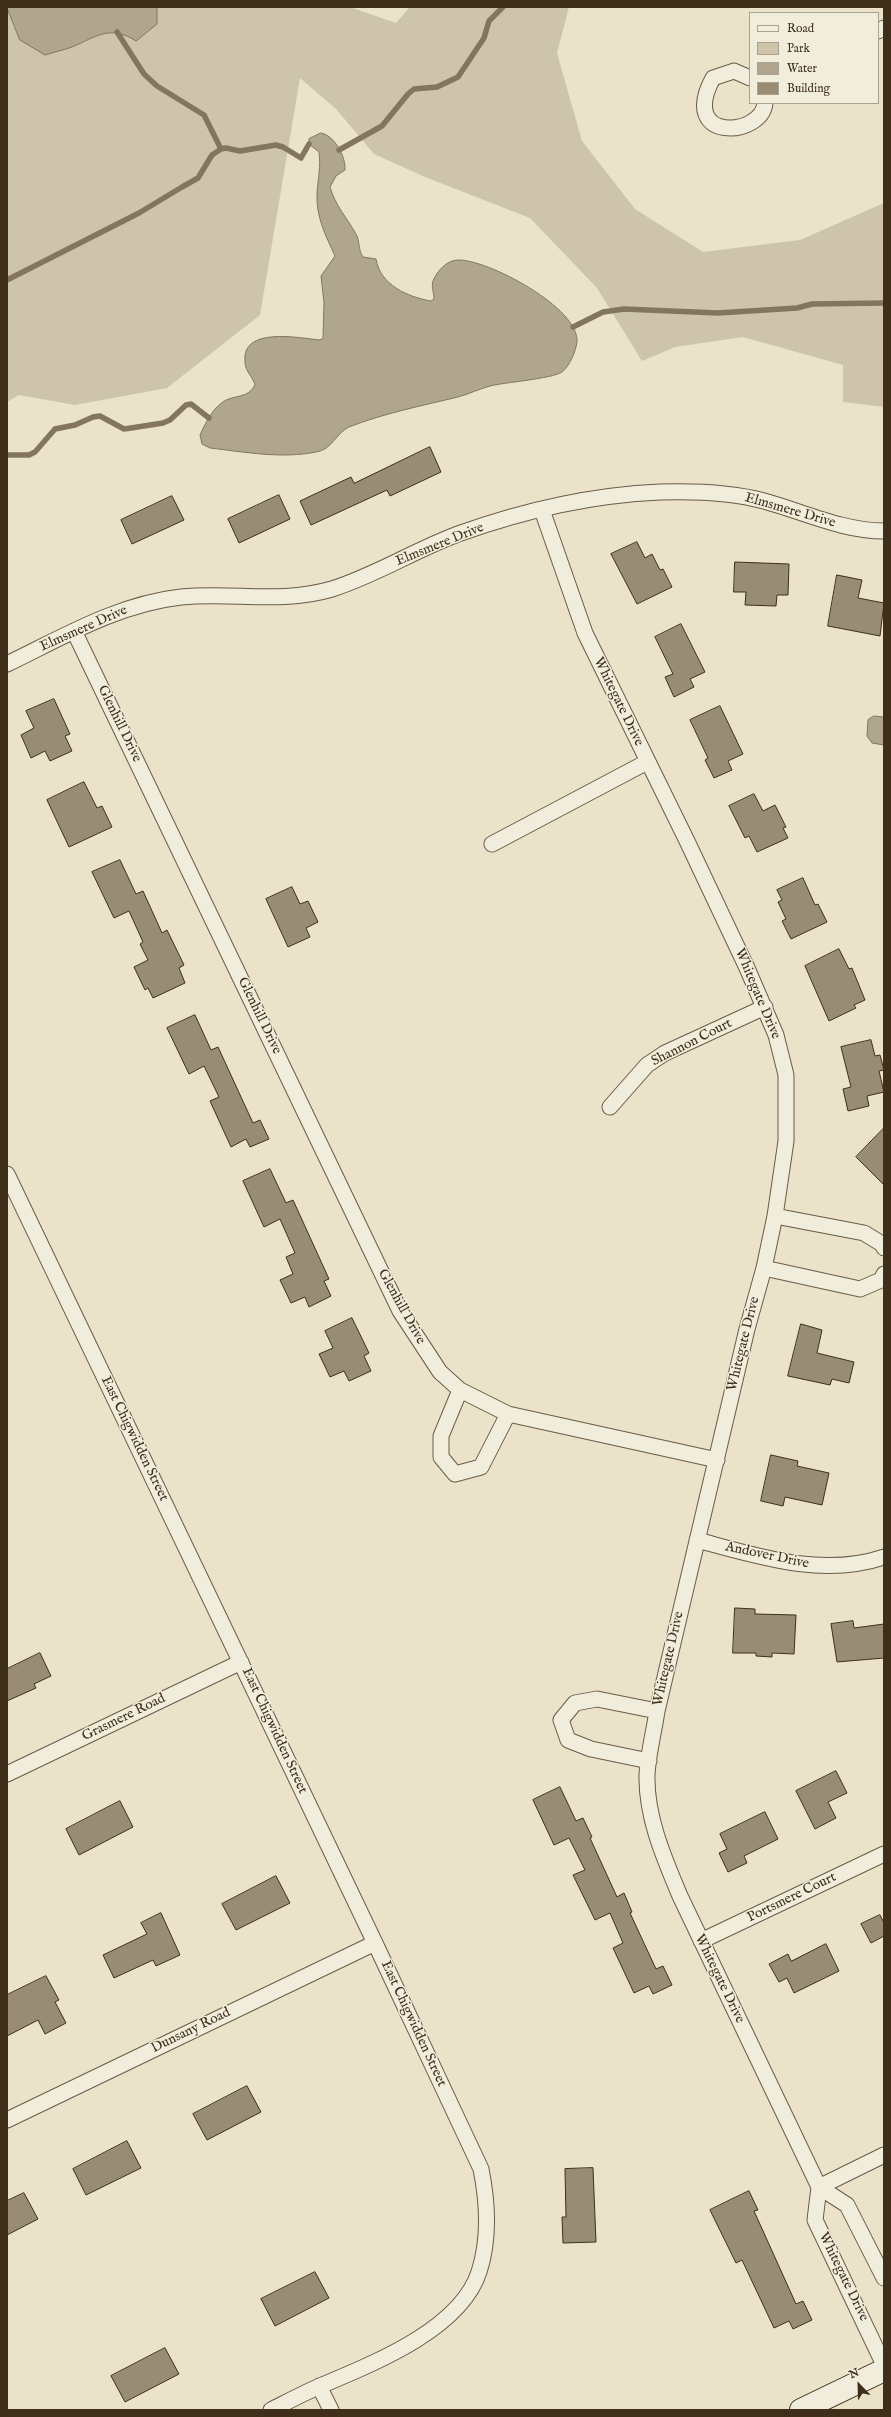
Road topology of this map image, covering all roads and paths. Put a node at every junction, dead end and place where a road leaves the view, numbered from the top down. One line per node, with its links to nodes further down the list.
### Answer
1 (749, 78): 2 (street)
2 (765, 104)
3 (542, 510): 4 (street, Elmsmere Drive); 5 (street, Elmsmere Drive); 7 (street, Whitegate Drive)
4 (884, 531)
5 (74, 631): 6 (street, Elmsmere Drive); 16 (street, Glenhill Drive)
6 (7, 664)
7 (647, 762): 8 (street); 9 (street, Whitegate Drive)
8 (492, 844)
9 (765, 1007): 10 (street, Shannon Court); 12 (street, Whitegate Drive)
10 (610, 1107)
11 (7, 1174): 21 (street, East Chigwidden Street)
12 (775, 1216): 13 (street); 14 (street, Whitegate Drive)
13 (884, 1248)
14 (764, 1268): 15 (street); 18 (street, Whitegate Drive)
15 (884, 1274)
16 (460, 1390): 17 (street, Glenhill Drive); 17 (street)
17 (508, 1414): 18 (street, Glenhill Drive)
18 (717, 1460): 19 (street, Whitegate Drive)
19 (697, 1540): 20 (street, Andover Drive); 22 (street, Whitegate Drive)
20 (884, 1558)
21 (241, 1662): 24 (street, Grasmere Road); 27 (street, East Chigwidden Street)
22 (657, 1711): 23 (street, Whitegate Drive); 23 (street)
23 (650, 1761): 26 (street, Whitegate Drive)
24 (7, 1774)
25 (884, 1854): 26 (street, Portsmere Court)
26 (701, 1941): 30 (street, Whitegate Drive)
27 (375, 1943): 28 (street, Dunsany Road); 34 (street, East Chigwidden Street)
28 (7, 2120)
29 (884, 2155): 30 (street)
30 (819, 2187): 31 (street); 32 (street, Whitegate Drive)
31 (884, 2278)
32 (884, 2365)
33 (884, 2370): 38 (main road)
34 (319, 2386): 35 (street); 37 (street)
35 (286, 2407): 36 (street)
36 (271, 2410)
37 (331, 2410)
38 (801, 2410)

